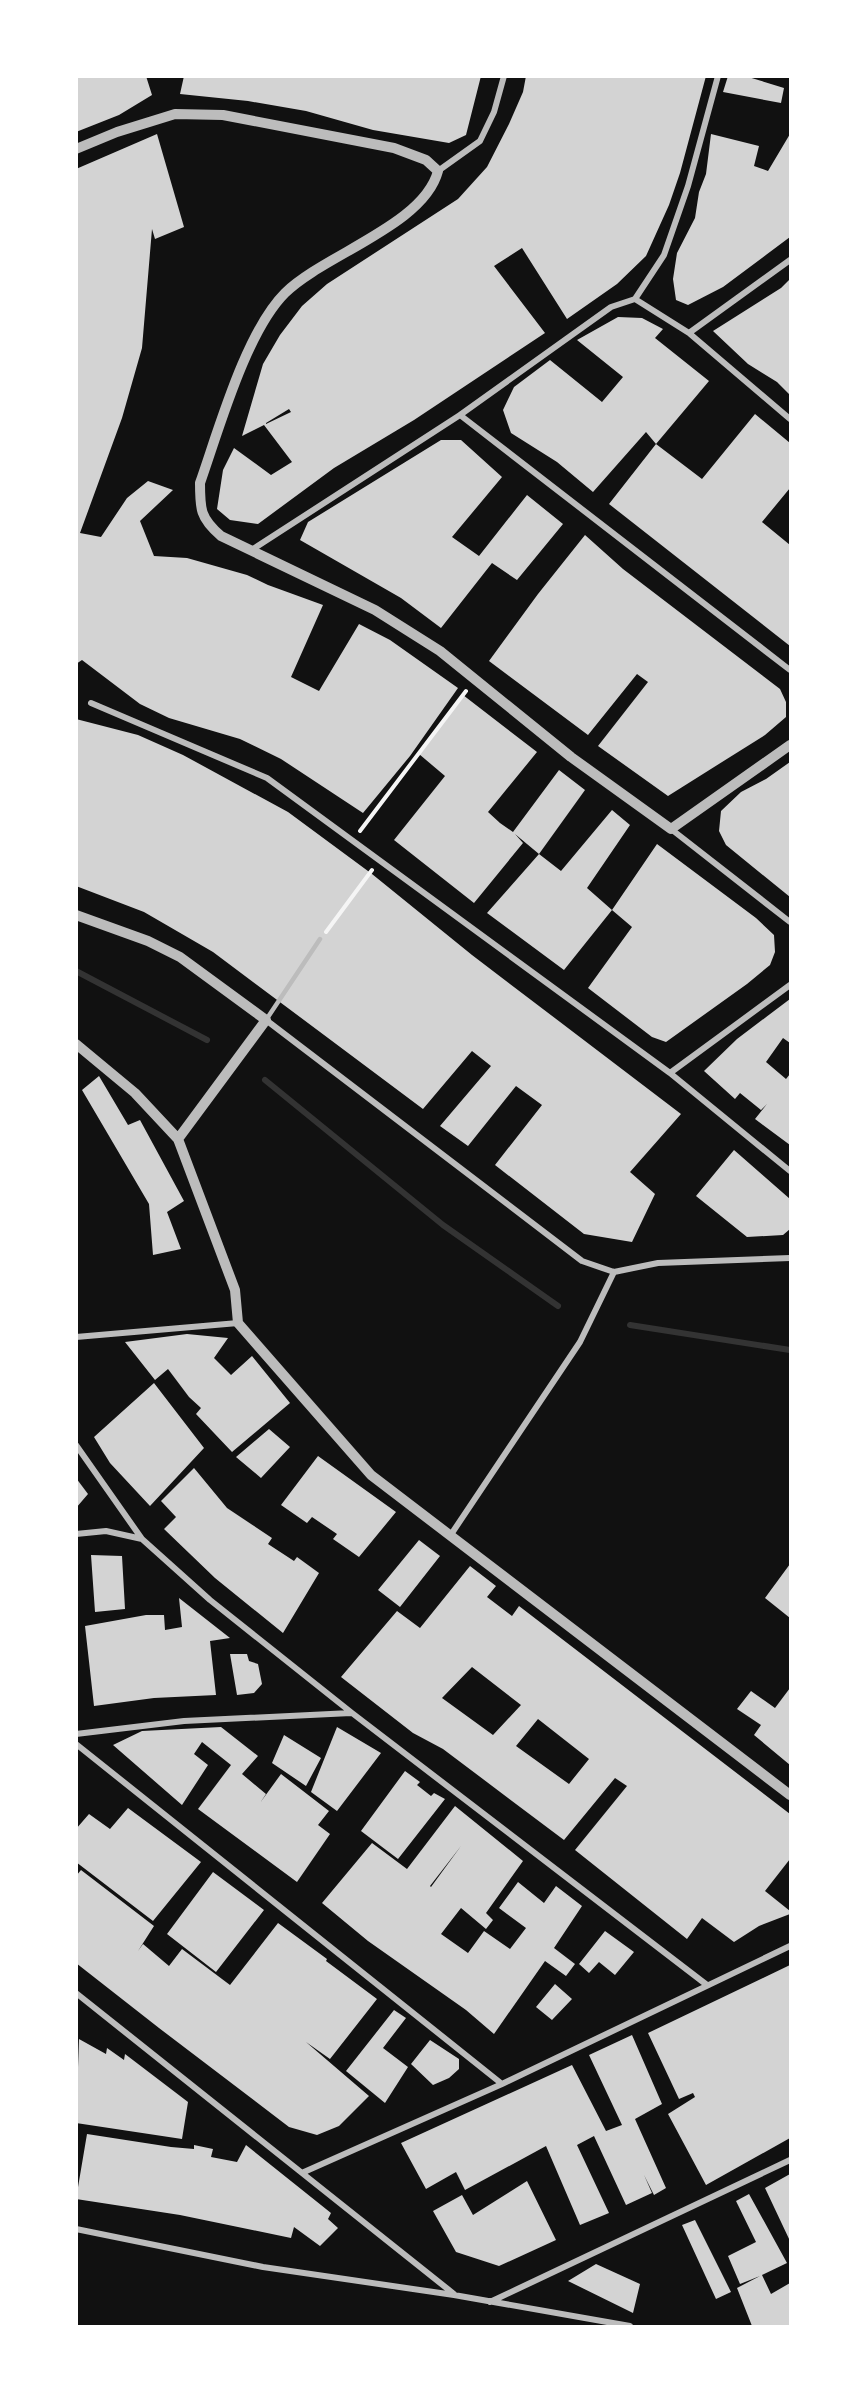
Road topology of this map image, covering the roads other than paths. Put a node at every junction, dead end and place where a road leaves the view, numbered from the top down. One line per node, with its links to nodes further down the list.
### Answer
1 (504, 76): 4 (street)
2 (718, 76): 6 (street)
3 (76, 149): 4 (street)
4 (438, 171): 10 (street)
5 (790, 260): 7 (street)
6 (634, 299): 7 (street); 8 (street)
7 (689, 333): 9 (street)
8 (460, 415): 10 (street); 11 (street)
9 (790, 419)
10 (250, 551): 14 (street)
11 (790, 670)
12 (91, 704): 21 (street)
13 (790, 745): 14 (street)
14 (671, 829): 16 (street)
15 (76, 915): 19 (street)
16 (790, 922)
17 (320, 939): 19 (lane)
18 (790, 985): 21 (street)
19 (266, 1020): 22 (street); 25 (street)
20 (76, 1044): 22 (street)
21 (670, 1073): 23 (street)
22 (178, 1139): 26 (street)
23 (790, 1171)
24 (790, 1258): 25 (street)
25 (614, 1272): 30 (street)
26 (238, 1323): 27 (street); 30 (street)
27 (76, 1337)
28 (76, 1445): 31 (street)
29 (76, 1534): 31 (street)
30 (450, 1536): 35 (street)
31 (142, 1539): 32 (street)
32 (352, 1713): 33 (street); 37 (street)
33 (76, 1734)
34 (76, 1744): 39 (street)
35 (790, 1795)
36 (790, 1946): 37 (street)
37 (707, 1985): 39 (street)
38 (76, 1993): 41 (street)
39 (502, 2084): 41 (street)
40 (790, 2160): 44 (street)
41 (304, 2172): 43 (street)
42 (76, 2229): 43 (street)
43 (454, 2295): 44 (street)
44 (490, 2302): 45 (street)
45 (630, 2326)

